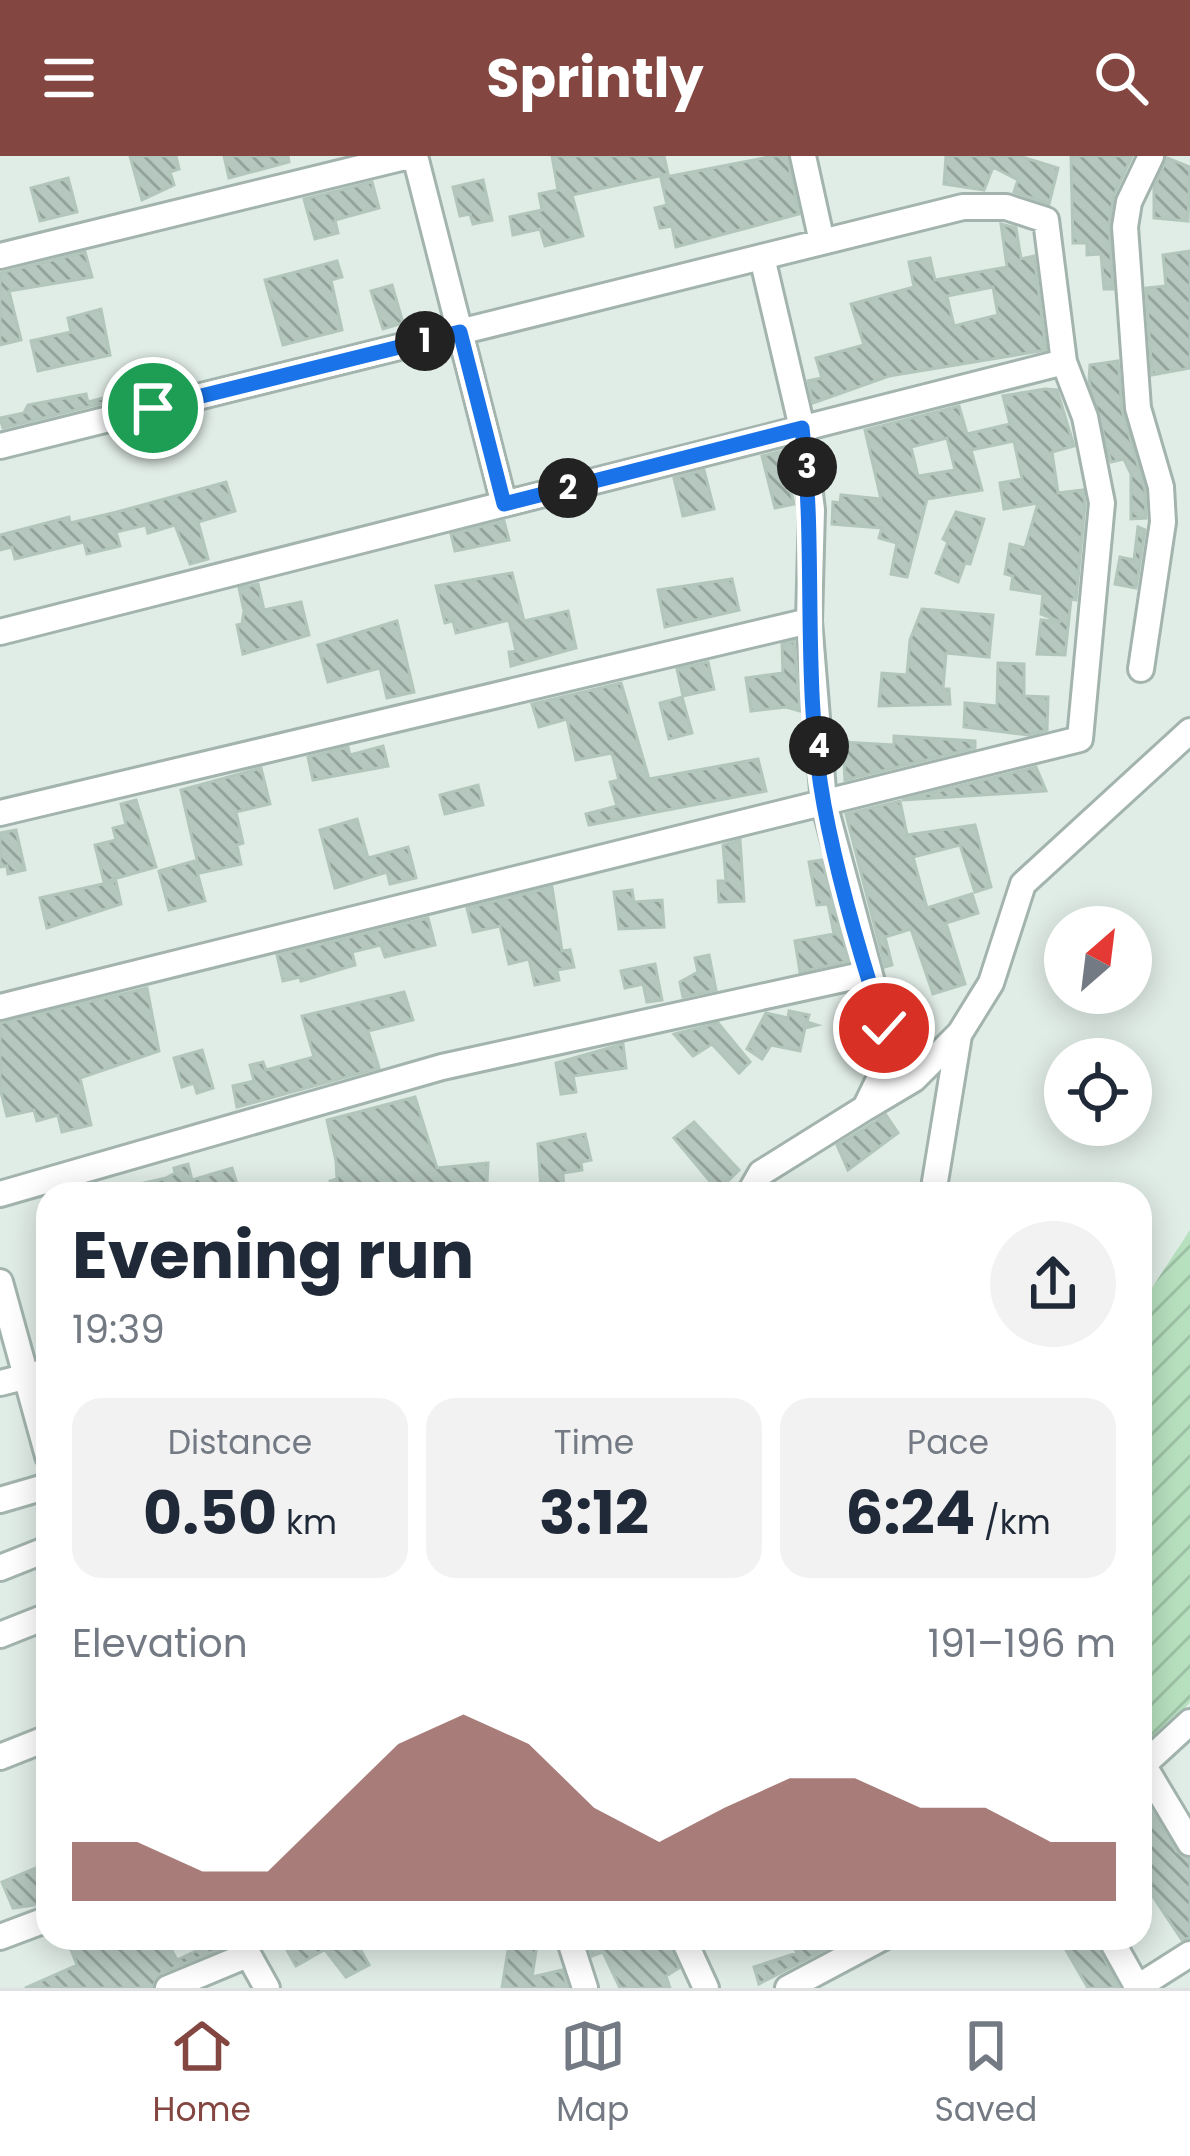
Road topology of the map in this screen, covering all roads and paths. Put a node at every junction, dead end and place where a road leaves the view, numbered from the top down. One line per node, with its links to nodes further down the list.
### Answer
1 (412, 156): 5 (street); 7 (street)
2 (802, 156): 4 (street)
3 (1151, 156): 14 (street)
4 (822, 242): 6 (street); 8 (street)
5 (0, 256)
6 (763, 257): 7 (street); 9 (street)
7 (460, 332): 10 (street); 11 (street)
8 (1064, 362): 9 (street); 16 (street)
9 (802, 428): 11 (street); 12 (street)
10 (0, 446)
11 (504, 504): 13 (street)
12 (809, 621): 16 (street); 17 (street)
13 (0, 632)
14 (1142, 669)
15 (1190, 731): 20 (street)
16 (824, 803): 18 (street); 19 (street)
17 (0, 813)
18 (866, 974): 21 (street); 22 (street)
19 (0, 1007)
20 (960, 1033): 21 (street); 24 (street)
21 (865, 1108): 23 (street)
22 (42, 1182)
23 (755, 1182)
24 (935, 1182)
25 (36, 1184): 26 (street)
26 (0, 1194)
27 (0, 1282): 28 (street)
28 (36, 1372)
29 (36, 1374): 30 (street)
30 (0, 1383)
31 (36, 1490): 32 (street)
32 (0, 1500)
33 (36, 1554): 34 (street)
34 (0, 1568)
35 (36, 1621): 36 (street)
36 (0, 1635)
37 (1190, 1722): 40 (street)
38 (36, 1742): 39 (street)
39 (0, 1756)
40 (1152, 1758)
41 (1152, 1783): 42 (street)
42 (1190, 1843)
43 (36, 1924): 44 (street)
44 (0, 1937)
45 (237, 1950): 52 (street)
46 (244, 1950): 53 (street)
47 (573, 1950): 54 (street)
48 (689, 1950): 55 (street)
49 (858, 1950): 56 (street)
50 (1117, 1950): 57 (street)
51 (1190, 1954): 57 (street)
52 (168, 1988)
53 (267, 1988)
54 (585, 1988)
55 (706, 1988)
56 (788, 1988)
57 (1138, 1988)

